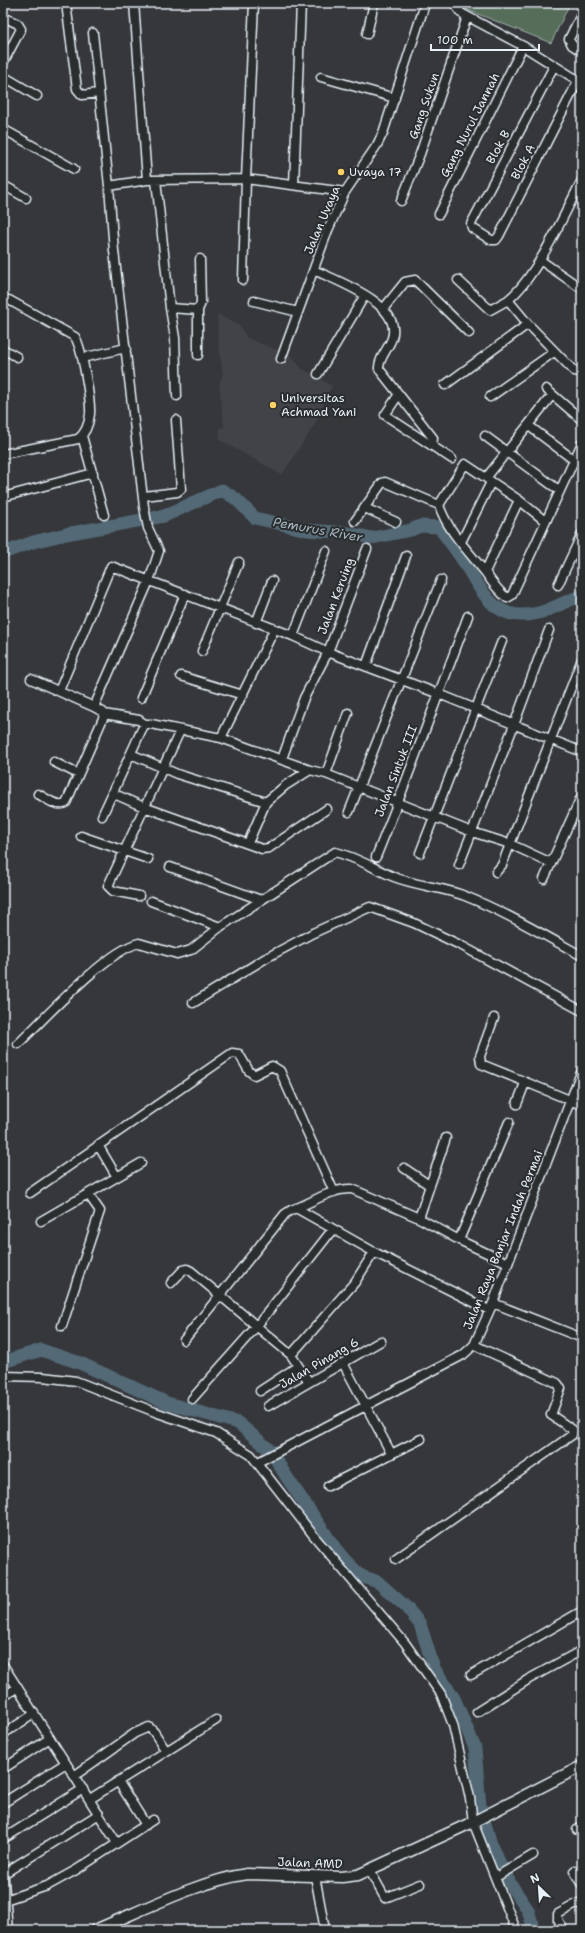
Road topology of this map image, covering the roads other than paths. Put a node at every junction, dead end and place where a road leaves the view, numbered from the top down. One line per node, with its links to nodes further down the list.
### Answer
1 (66, 3): 20 (street)
2 (134, 3): 26 (street)
3 (254, 3): 25 (street)
4 (301, 3): 30 (street)
5 (374, 3): 12 (street)
6 (426, 3): 22 (street, Jalan Uvaya)
7 (454, 3): 10 (street)
8 (582, 13): 14 (street)
9 (3, 16): 15 (street)
10 (467, 17): 13 (street); 34 (street, Gang Sukun)
11 (92, 33): 20 (street)
12 (367, 34)
13 (523, 46): 16 (street); 35 (street, Gang Nurul Jannah)
14 (582, 51)
15 (3, 63)
16 (554, 66): 19 (street); 36 (street, Blok B)
17 (3, 76): 21 (street)
18 (321, 77): 22 (street)
19 (580, 82): 36 (street, Blok A)
20 (99, 93): 31 (street)
21 (37, 96)
22 (395, 98): 32 (street, Jalan Uvaya)
23 (3, 129): 24 (street)
24 (74, 169)
25 (246, 179): 27 (street); 30 (street); 40 (street)
26 (147, 180): 27 (street); 31 (street)
27 (156, 180): 47 (street)
28 (582, 180): 38 (street)
29 (3, 185): 33 (street)
30 (294, 185): 32 (street)
31 (110, 186): 53 (street)
32 (345, 192): 39 (street, Jalan Uvaya)
33 (26, 198)
34 (401, 201)
35 (439, 214)
36 (482, 235)
37 (200, 259): 49 (street)
38 (540, 260): 42 (street); 45 (street)
39 (314, 270): 43 (street); 50 (street, Jalan Uvaya)
40 (243, 280)
41 (458, 280): 45 (street)
42 (582, 288)
43 (365, 295): 48 (street); 61 (street)
44 (3, 300): 58 (street)
45 (508, 300): 51 (street)
46 (254, 301): 50 (street)
47 (170, 308): 49 (street); 65 (street)
48 (384, 308): 52 (street); 64 (street)
49 (198, 310): 56 (street)
50 (298, 312): 59 (street, Jalan Uvaya)
51 (528, 324): 55 (street); 62 (street)
52 (470, 333)
53 (126, 348): 58 (street); 82 (street)
54 (3, 349): 57 (street)
55 (554, 352): 60 (street); 67 (street)
56 (198, 355)
57 (17, 357)
58 (82, 358): 71 (street)
59 (281, 359)
60 (582, 372)
61 (318, 374)
62 (445, 385)
63 (546, 389): 66 (street)
64 (399, 394): 74 (street); 74 (street)
65 (177, 396)
66 (552, 396): 69 (street); 70 (street)
67 (490, 397)
68 (176, 420): 82 (street)
69 (582, 420)
70 (529, 426): 75 (street); 78 (street)
71 (82, 436): 76 (street); 79 (street)
72 (485, 436): 75 (street)
73 (582, 443): 78 (street)
74 (432, 446): 77 (street)
75 (507, 453): 80 (street); 81 (street)
76 (3, 454)
77 (452, 459)
78 (574, 460): 81 (street)
79 (93, 473): 83 (street); 87 (street)
80 (488, 480): 84 (street); 85 (street); 92 (street)
81 (560, 491): 89 (street)
82 (144, 496): 99 (street)
83 (3, 497)
84 (518, 500): 89 (street); 97 (street)
85 (439, 505): 86 (street); 92 (street)
86 (365, 508): 88 (street); 90 (street)
87 (104, 514)
88 (355, 521)
89 (545, 521): 97 (street)
90 (396, 522)
91 (582, 534): 101 (street)
92 (461, 542): 97 (street)
93 (367, 550): 111 (street, Jalan Keruing)
94 (326, 551): 108 (street)
95 (406, 556): 113 (street)
96 (239, 562): 103 (street)
97 (485, 572)
98 (441, 580): 116 (street)
99 (149, 581): 102 (street); 117 (street); 121 (street)
100 (272, 581): 105 (street)
101 (558, 585)
102 (185, 594): 103 (street); 120 (street)
103 (220, 608): 105 (street); 110 (street)
104 (468, 616): 118 (street, Jalan Sintuk III)
105 (256, 623): 106 (street)
106 (274, 630): 108 (street); 119 (street)
107 (549, 630): 126 (street)
108 (293, 636): 111 (street)
109 (502, 641): 122 (street)
110 (202, 651)
111 (328, 652): 113 (street); 132 (street, Jalan Keruing)
112 (582, 659): 129 (street)
113 (366, 666): 116 (street)
114 (181, 676): 119 (street)
115 (31, 679): 117 (street)
116 (401, 680): 118 (street); 138 (street)
117 (59, 692): 121 (street)
118 (439, 694): 122 (street); 143 (street, Jalan Sintuk III)
119 (243, 695): 128 (street)
120 (141, 698)
121 (94, 707): 124 (street)
122 (475, 709): 126 (street); 148 (street)
123 (348, 713): 137 (street)
124 (104, 714): 125 (street); 136 (street)
125 (145, 724): 127 (street); 131 (street)
126 (514, 725): 129 (street); 149 (street)
127 (180, 731): 128 (street); 134 (street)
128 (221, 738): 132 (street)
129 (551, 739): 130 (street); 152 (street)
130 (582, 752)
131 (131, 754): 134 (street); 139 (street)
132 (282, 760): 135 (street)
133 (54, 762): 136 (street)
134 (162, 768): 142 (street); 144 (street)
135 (310, 770): 137 (street); 142 (street)
136 (78, 774): 140 (street)
137 (326, 774): 138 (street)
138 (359, 788): 143 (street); 146 (street)
139 (112, 793): 144 (street); 147 (street)
140 (38, 794)
141 (582, 795): 157 (street)
142 (266, 802): 151 (street)
143 (398, 802): 148 (street); 155 (street, Jalan Sintuk III)
144 (144, 807): 151 (street); 153 (street)
145 (327, 810): 151 (street)
146 (349, 812)
147 (102, 816)
148 (434, 817): 149 (street); 154 (street)
149 (472, 832): 152 (street); 158 (street)
150 (82, 836): 153 (street)
151 (248, 843)
152 (510, 844): 157 (street); 160 (street)
153 (124, 850): 156 (street); 162 (street)
154 (420, 853)
155 (376, 857)
156 (148, 859)
157 (551, 863): 161 (street)
158 (459, 865)
159 (170, 867): 163 (street)
160 (496, 872)
161 (544, 879)
162 (139, 896)
163 (261, 900): 165 (street); 166 (street)
164 (150, 901): 165 (street)
165 (220, 927): 170 (street)
166 (582, 956)
167 (193, 1004): 168 (street)
168 (582, 1011)
169 (494, 1018): 172 (street)
170 (18, 1044)
171 (582, 1070): 173 (street, Jalan Raya Banjar Indah Permai)
172 (526, 1083): 173 (street); 174 (street)
173 (571, 1101): 175 (street); 192 (street, Jalan Raya Banjar Indah Permai)
174 (517, 1104)
175 (582, 1105)
176 (509, 1122): 190 (street)
177 (446, 1138): 182 (street)
178 (98, 1145): 181 (street); 183 (street); 184 (street)
179 (141, 1163): 181 (street)
180 (404, 1168): 182 (street)
181 (117, 1177): 185 (street)
182 (429, 1185): 187 (street)
183 (334, 1192): 186 (street); 187 (street)
184 (30, 1194)
185 (88, 1194): 188 (street); 196 (street)
186 (296, 1208): 189 (street); 194 (street)
187 (419, 1218): 190 (street)
188 (41, 1221)
189 (333, 1229): 191 (street); 197 (street)
190 (459, 1240): 192 (street)
191 (374, 1252): 195 (street); 202 (street)
192 (508, 1263): 195 (street, Jalan Raya Banjar Indah Permai)
193 (171, 1283): 194 (street)
194 (220, 1296): 197 (street); 199 (street)
195 (491, 1307): 198 (street); 201 (street, Jalan Raya Banjar Indah Permai)
196 (62, 1326)
197 (256, 1327): 202 (street); 208 (street)
198 (582, 1338)
199 (184, 1340)
200 (381, 1341): 203 (street, Jalan Pinang 6)
201 (474, 1345): 210 (street, Jalan Raya Banjar Indah Permai); 215 (street)
202 (291, 1355): 204 (street)
203 (342, 1363): 206 (street, Jalan Pinang 6); 210 (street)
204 (298, 1366): 206 (street); 207 (street)
205 (3, 1376): 213 (street)
206 (309, 1382): 209 (street, Jalan Pinang 6)
207 (260, 1391)
208 (192, 1399)
209 (268, 1406)
210 (366, 1407): 212 (street); 213 (street, Jalan Raya Banjar Indah Permai)
211 (421, 1439): 212 (street)
212 (391, 1453): 214 (street)
213 (261, 1461): 238 (street)
214 (328, 1486)
215 (396, 1559)
216 (582, 1611): 219 (street)
217 (582, 1650): 222 (street)
218 (3, 1665): 220 (street)
219 (471, 1675)
220 (18, 1687): 221 (street); 223 (street)
221 (3, 1697)
222 (477, 1712)
223 (34, 1714): 225 (street); 226 (street)
224 (216, 1720): 227 (street)
225 (3, 1734)
226 (50, 1738): 228 (street); 230 (street)
227 (166, 1751): 231 (street); 232 (street)
228 (66, 1763): 231 (street); 235 (street)
229 (582, 1766): 238 (street, Jalan AMD)
230 (3, 1769)
231 (74, 1776): 233 (street)
232 (118, 1781): 234 (street); 239 (street)
233 (83, 1788): 234 (street); 240 (street)
234 (90, 1799): 236 (street)
235 (3, 1803)
236 (99, 1814): 241 (street); 246 (street)
237 (153, 1820): 239 (street)
238 (476, 1821): 244 (street, Jalan AMD); 247 (street)
239 (146, 1825): 241 (street)
240 (3, 1838)
241 (117, 1843): 251 (street)
242 (533, 1855): 247 (street)
243 (3, 1869): 246 (street)
244 (370, 1870): 248 (street, Jalan AMD); 249 (street)
245 (574, 1871): 250 (street)
246 (3, 1874): 251 (street)
247 (502, 1874): 256 (street)
248 (315, 1876): 254 (street, Jalan AMD); 255 (street)
249 (420, 1884)
250 (582, 1885)
251 (5, 1900): 253 (street)
252 (582, 1901): 257 (street)
253 (8, 1930)
254 (95, 1930)
255 (325, 1930)
256 (516, 1930)
257 (564, 1930)

